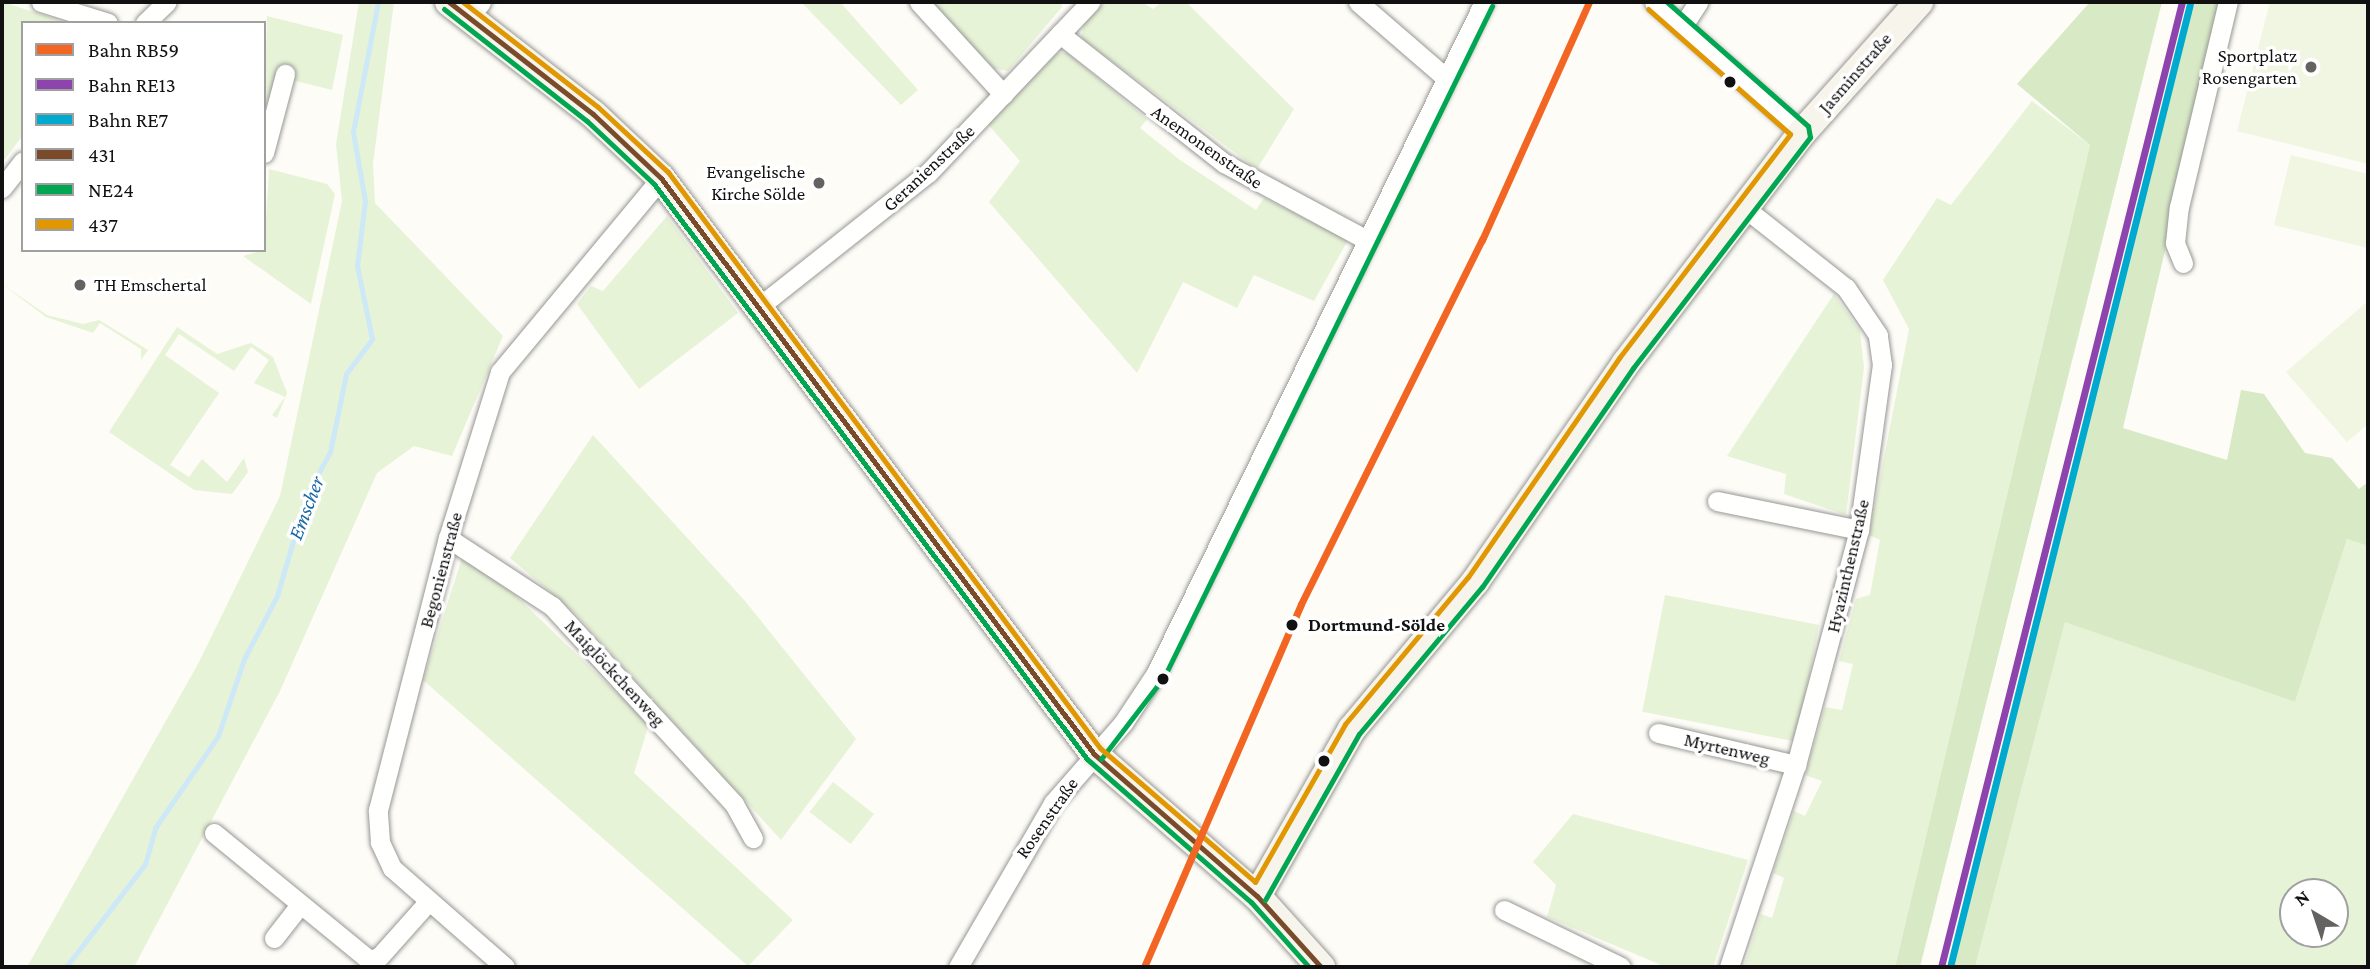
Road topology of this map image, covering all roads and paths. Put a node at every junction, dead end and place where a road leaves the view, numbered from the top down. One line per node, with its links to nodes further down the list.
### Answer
1 (41, 2): 12 (street)
2 (167, 2): 13 (street)
3 (919, 2): 18 (street)
4 (1358, 2): 17 (street)
5 (1484, 2): 17 (street, Rosenstraße)
6 (1654, 2): 14 (street)
7 (1698, 2): 14 (street)
8 (1919, 2): 19 (main road, Jasminstraße)
9 (2228, 2): 26 (street)
10 (1081, 5): 15 (street, Geranienstraße)
11 (466, 7): 22 (main road)
12 (102, 21)
13 (147, 21)
14 (1682, 27): 19 (street)
15 (1060, 34): 18 (street, Geranienstraße); 25 (street, Anemonenstraße)
16 (285, 74): 20 (street)
17 (1446, 78): 25 (street, Rosenstraße)
18 (1003, 94): 27 (street, Geranienstraße)
19 (1802, 133): 24 (main road, Jasminstraße)
20 (266, 145)
21 (21, 164): 23 (street)
22 (661, 178): 27 (main road); 30 (street, Begonienstraße)
23 (2, 188)
24 (1746, 209): 29 (street, Hyazinthenstraße); 36 (main road, Jasminstraße)
25 (1367, 240): 32 (street, Rosenstraße)
26 (2183, 263)
27 (760, 306): 32 (main road)
28 (1717, 501): 29 (street)
29 (1859, 530): 33 (street, Hyazinthenstraße)
30 (448, 538): 35 (street, Maiglöckchenweg); 37 (street, Begonienstraße)
31 (1658, 733): 33 (street, Myrtenweg)
32 (1094, 754): 36 (main road); 42 (street, Rosenstraße)
33 (1796, 765): 45 (street, Hyazinthenstraße)
34 (214, 833): 38 (street)
35 (753, 838)
36 (1257, 896): 43 (main road)
37 (428, 902): 38 (street); 41 (street, Begonienstraße)
38 (299, 906): 40 (street)
39 (1504, 909): 44 (street)
40 (274, 938)
41 (505, 967)
42 (958, 967)
43 (1321, 967)
44 (1621, 967)
45 (1729, 967)

